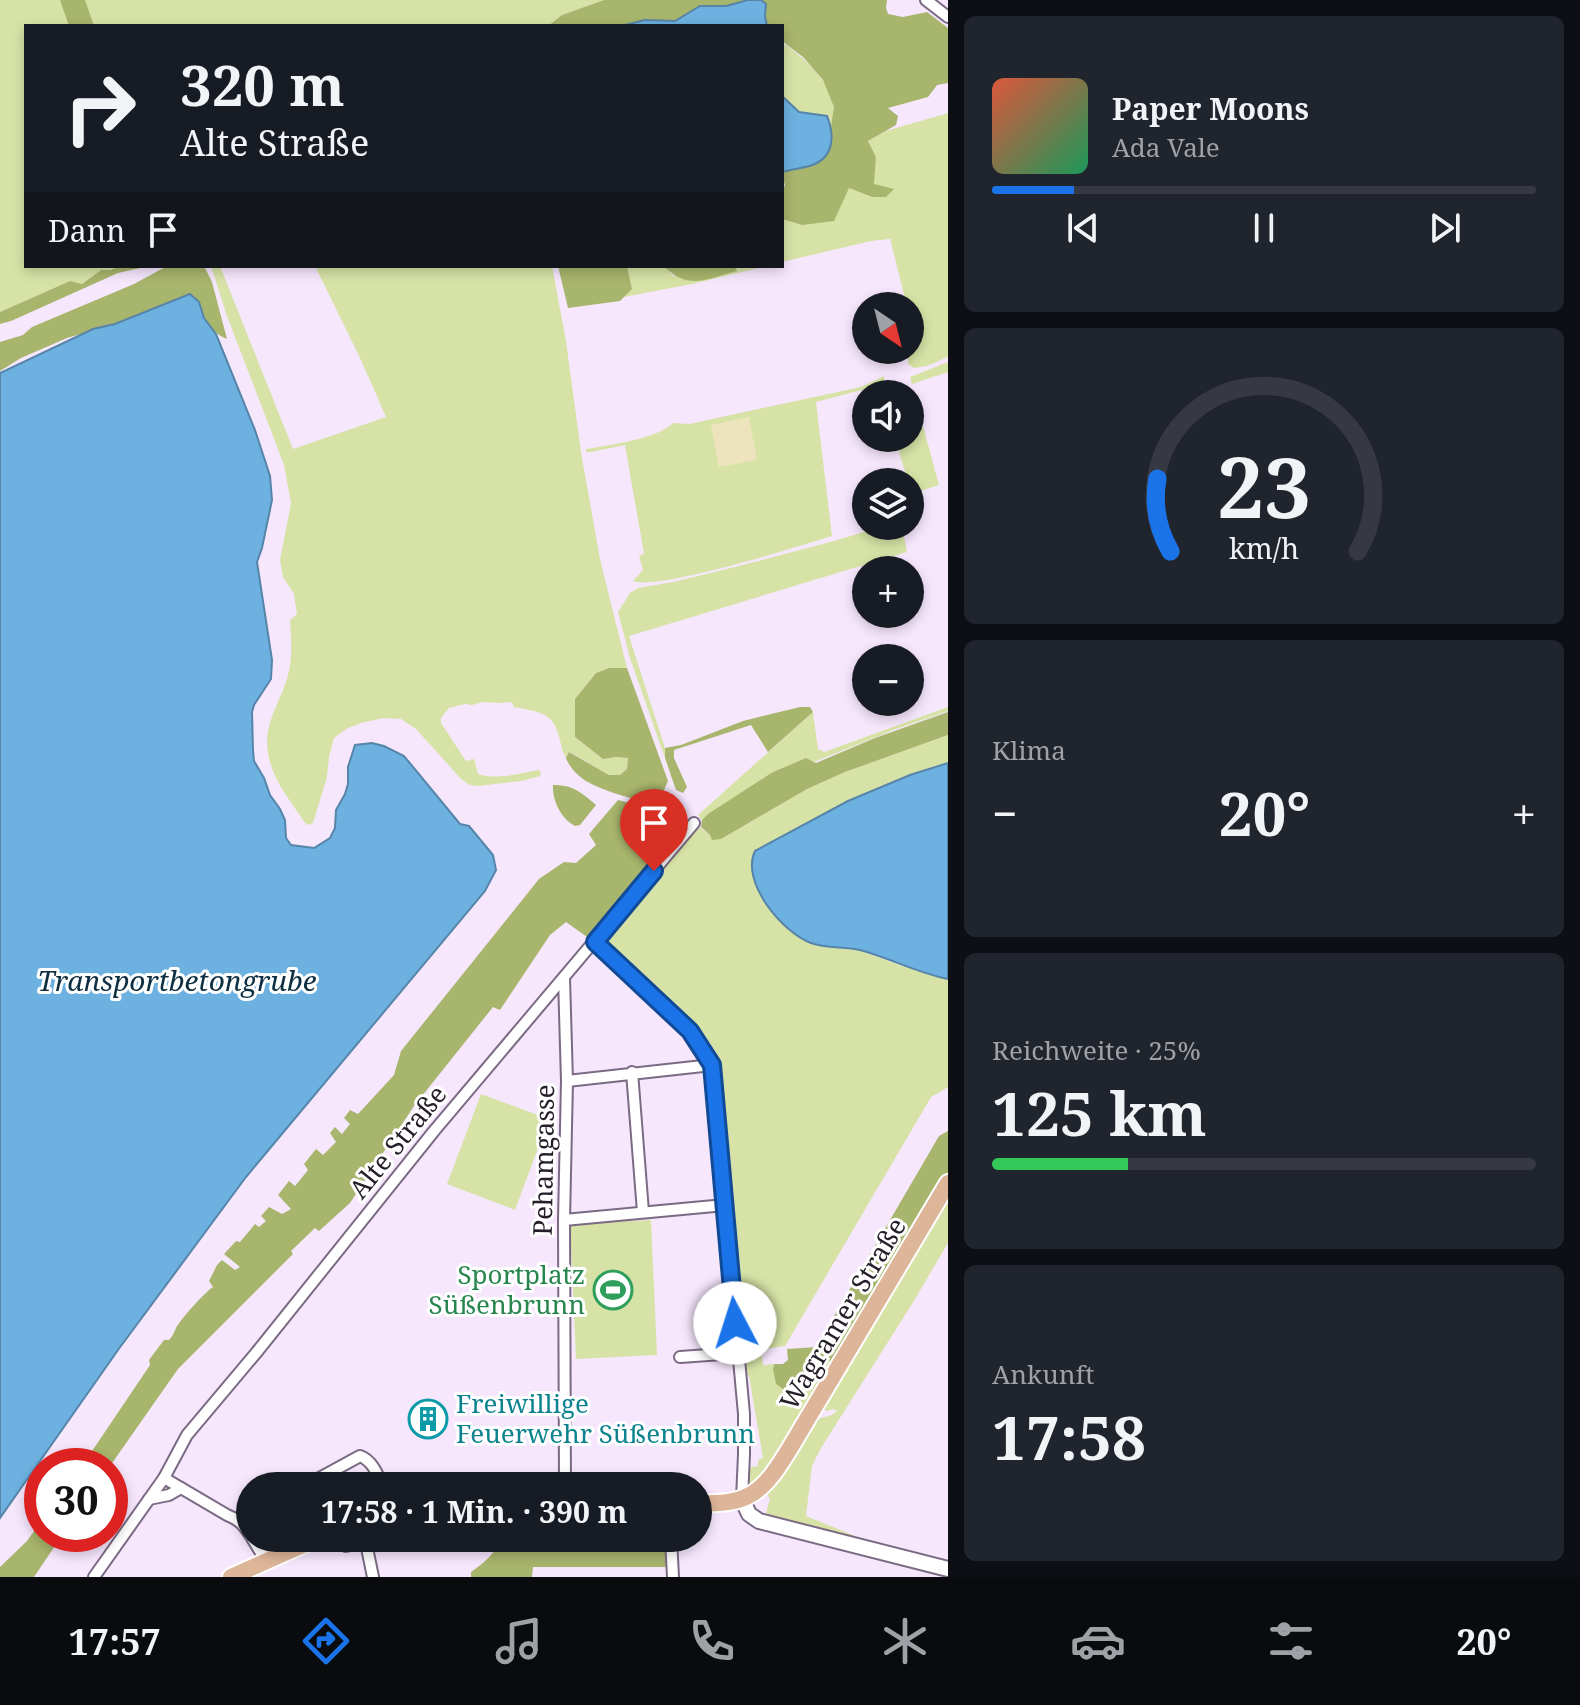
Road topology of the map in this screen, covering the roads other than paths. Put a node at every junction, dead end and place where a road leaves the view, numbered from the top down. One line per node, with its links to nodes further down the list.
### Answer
1 (926, 0): 2 (street)
2 (948, 17)
3 (694, 823): 4 (street, Alte Straße)
4 (595, 942): 5 (street, Alte Straße); 6 (street)
5 (564, 978): 8 (street, Pehamgasse); 18 (street, Alte Straße)
6 (712, 1065): 7 (street); 10 (street)
7 (632, 1072): 8 (street); 11 (street)
8 (567, 1081): 12 (street, Pehamgasse)
9 (948, 1183): 21 (main road, Wagramer Straße)
10 (725, 1205): 11 (street); 13 (street)
11 (643, 1212): 12 (street)
12 (564, 1220): 17 (street, Pehamgasse)
13 (737, 1353): 14 (street); 21 (street)
14 (680, 1357)
15 (331, 1472): 16 (street)
16 (376, 1472)
17 (565, 1472)
18 (164, 1478): 19 (street); 20 (street, Alte Straße)
19 (181, 1488): 20 (street); 23 (street)
20 (149, 1499): 30 (street, Alte Straße)
21 (742, 1499): 22 (main road); 29 (street)
22 (712, 1504)
23 (236, 1515)
24 (261, 1552): 28 (street)
25 (286, 1552): 28 (main road)
26 (368, 1552): 32 (street)
27 (672, 1552): 33 (street)
28 (266, 1561): 31 (main road)
29 (948, 1569)
30 (94, 1577)
31 (231, 1577)
32 (373, 1577)
33 (673, 1577)

